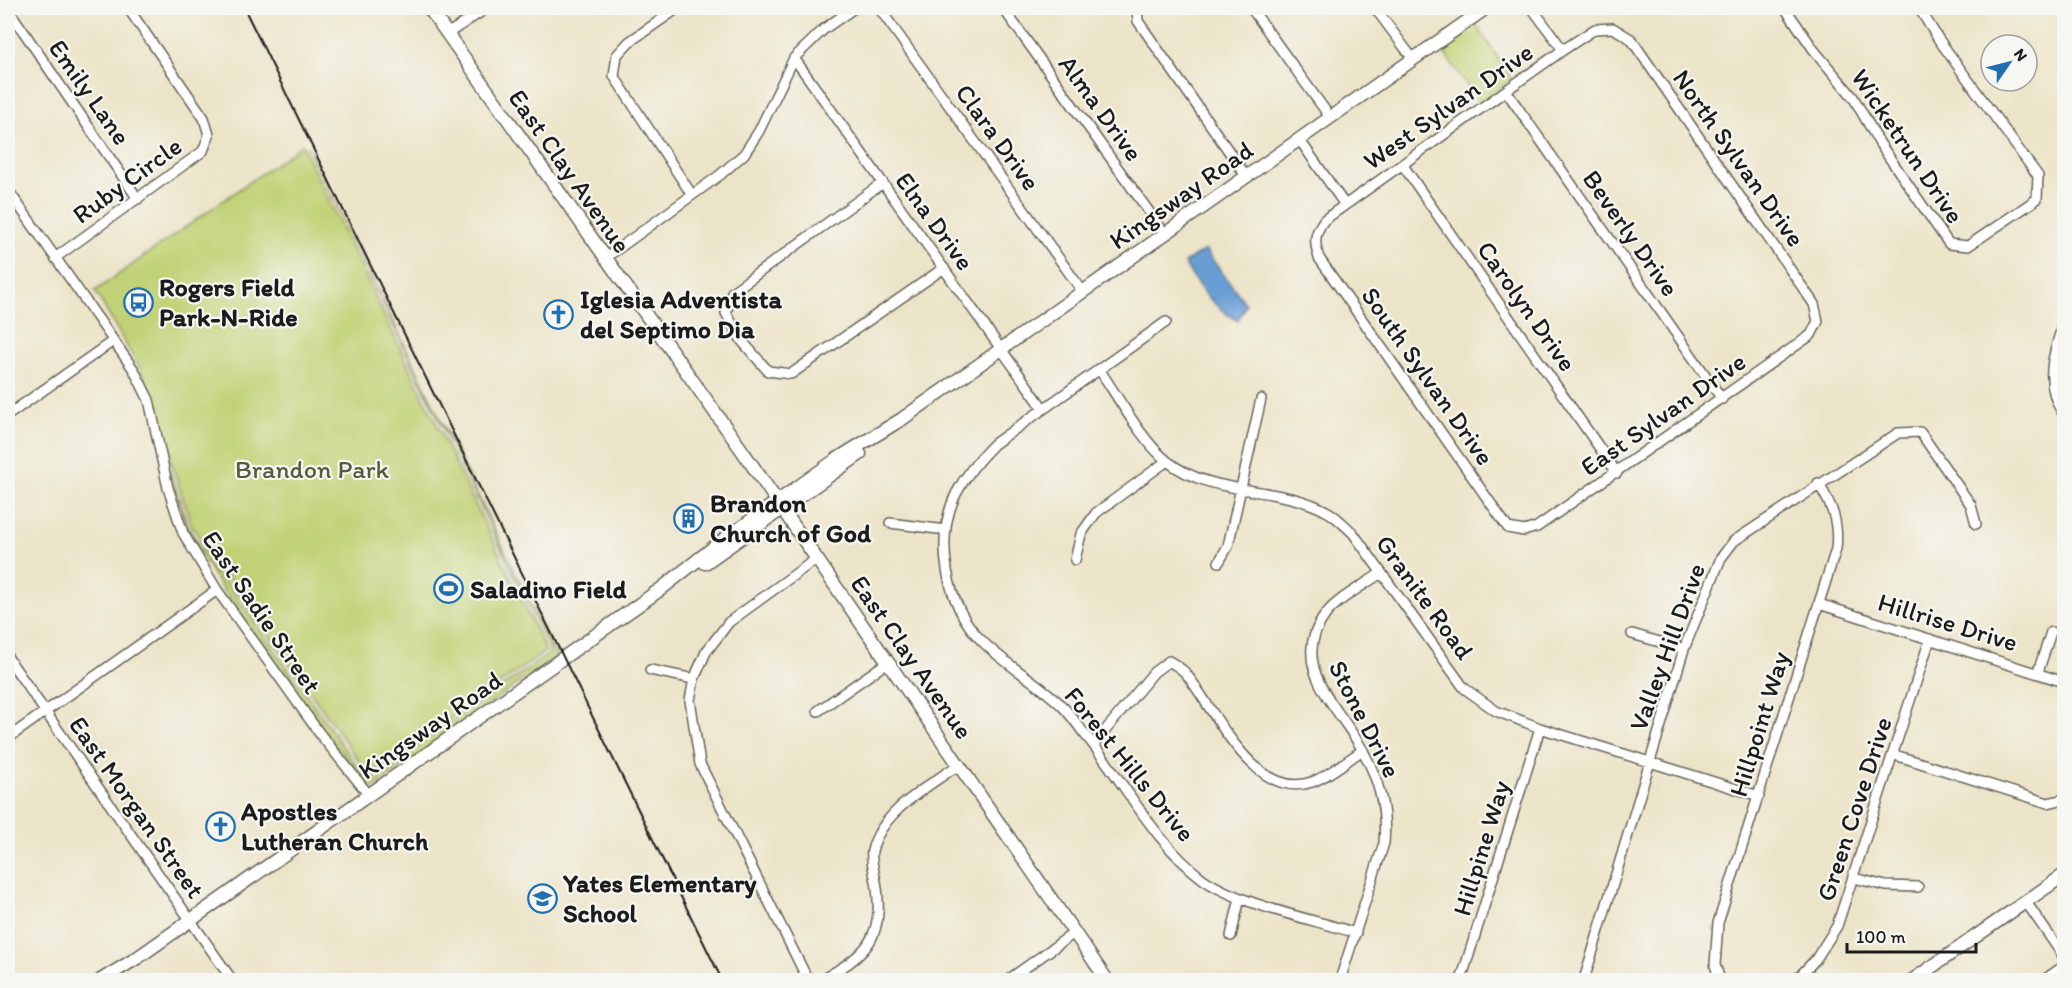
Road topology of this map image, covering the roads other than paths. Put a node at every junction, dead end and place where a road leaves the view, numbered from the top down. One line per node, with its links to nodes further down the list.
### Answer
1 (128, 8): 29 (street, Ruby Circle)
2 (429, 8): 17 (street, East Clay Avenue)
3 (487, 8): 17 (street)
4 (678, 8): 28 (street)
5 (854, 8): 19 (street)
6 (879, 8): 36 (street, Clara Drive)
7 (1003, 8): 32 (street, Alma Drive)
8 (1137, 8): 25 (street)
9 (1251, 8): 22 (street)
10 (1375, 8): 20 (street)
11 (1486, 8): 20 (street, Kingsway Road)
12 (1532, 8): 18 (street)
13 (1785, 8): 14 (street, Wicketrun Drive)
14 (1919, 8)
15 (8, 9): 29 (street, Emily Lane)
16 (1613, 28): 18 (street, West Sylvan Drive); 38 (street, North Sylvan Drive)
17 (447, 34): 34 (street, East Clay Avenue)
18 (1563, 50): 21 (street, West Sylvan Drive)
19 (794, 58): 26 (street, Elna Drive); 28 (street)
20 (1413, 59): 22 (street, Kingsway Road)
21 (1506, 91): 24 (street, West Sylvan Drive); 44 (street, Beverly Drive)
22 (1330, 117): 23 (street, Kingsway Road)
23 (1299, 139): 25 (street, Kingsway Road); 30 (street)
24 (1402, 164): 30 (street, West Sylvan Drive); 49 (street, Carolyn Drive)
25 (1246, 176): 32 (street, Kingsway Road)
26 (880, 184): 35 (street, Elna Drive); 35 (street)
27 (8, 190): 33 (street, East Sadie Street)
28 (692, 195): 34 (street)
29 (138, 199): 33 (street, Ruby Circle)
30 (1346, 205): 31 (street, West Sylvan Drive)
31 (1316, 232): 56 (street, South Sylvan Drive)
32 (1165, 234): 36 (street, Kingsway Road)
33 (55, 258): 40 (street, East Sadie Street)
34 (604, 259): 52 (street, East Clay Avenue)
35 (944, 268): 41 (street, Elna Drive)
36 (1083, 292): 41 (street, Kingsway Road)
37 (1166, 321): 42 (street, Forest Hills Drive)
38 (1818, 321): 44 (street, East Sylvan Drive)
39 (2064, 321): 47 (street)
40 (113, 341): 46 (street); 61 (street, East Sadie Street)
41 (1001, 350): 45 (street, Elna Drive); 52 (street, Kingsway Road)
42 (1099, 369): 45 (street, Forest Hills Drive); 48 (street, Granite Road)
43 (1261, 399): 51 (street)
44 (1722, 399): 49 (street, East Sylvan Drive)
45 (1043, 408): 55 (street, Forest Hills Drive)
46 (8, 415)
47 (2064, 415)
48 (1167, 461): 51 (street, Granite Road); 58 (street)
49 (1617, 472): 56 (street, East Sylvan Drive)
50 (1818, 483): 54 (street, Valley Hill Drive); 62 (street, Hillpoint Way); 66 (street, Valley Hill Drive)
51 (1240, 490): 59 (street); 60 (street, Granite Road)
52 (780, 506): 57 (street, East Clay Avenue); 82 (street, Kingsway Road)
53 (890, 523): 55 (street)
54 (1976, 524)
55 (946, 530): 77 (street, Forest Hills Drive)
56 (1524, 531)
57 (816, 559): 68 (street, East Clay Avenue); 71 (street)
58 (1076, 560)
59 (1219, 562)
60 (1381, 573): 75 (street, Granite Road); 78 (street, Stone Drive)
61 (217, 590): 74 (street); 82 (street, East Sadie Street)
62 (1819, 604): 65 (street, Hillrise Drive); 83 (street, Hillpoint Way)
63 (2051, 632): 70 (street)
64 (1632, 634): 66 (street)
65 (1930, 639): 70 (street, Hillrise Drive); 79 (street, Green Cove Drive)
66 (1684, 649): 80 (street, Valley Hill Drive)
67 (8, 658): 74 (street, East Morgan Street)
68 (888, 663): 73 (street); 81 (street, East Clay Avenue)
69 (650, 670): 71 (street)
70 (2038, 672): 72 (street, Hillrise Drive)
71 (694, 679): 100 (street)
72 (2064, 682)
73 (818, 711)
74 (45, 712): 76 (street); 90 (street, East Morgan Street)
75 (1540, 728): 80 (street, Granite Road); 105 (street, Hillpine Way)
76 (8, 738)
77 (1094, 744): 78 (street); 88 (street, Forest Hills Drive)
78 (1363, 750): 92 (street, Stone Drive)
79 (1895, 755): 84 (street); 86 (street, Green Cove Drive)
80 (1649, 761): 83 (street, Granite Road); 106 (street, Valley Hill Drive)
81 (958, 765): 91 (street, East Clay Avenue); 101 (street)
82 (369, 795): 90 (street, Kingsway Road)
83 (1759, 796): 107 (street, Hillpoint Way)
84 (2064, 799)
85 (2064, 875): 89 (street)
86 (1854, 878): 87 (street); 108 (street, Green Cove Drive)
87 (1918, 887)
88 (1240, 898): 92 (street, Forest Hills Drive); 93 (street)
89 (2026, 902): 94 (street); 109 (street)
90 (191, 921): 95 (street, Kingsway Road); 99 (street, East Morgan Street)
91 (1074, 933): 102 (street); 103 (street, East Clay Avenue)
92 (1356, 933): 104 (street, Stone Drive)
93 (1231, 936)
94 (2064, 957)
95 (137, 958): 97 (street, Kingsway Road); 98 (street, Kingsway Road)
96 (2064, 966): 110 (street)
97 (101, 981)
98 (114, 981)
99 (232, 981)
100 (808, 981)
101 (821, 981)
102 (1008, 981)
103 (1107, 981)
104 (1340, 981)
105 (1461, 981)
106 (1584, 981)
107 (1720, 981)
108 (1796, 981)
109 (1913, 981)
110 (2044, 981)

